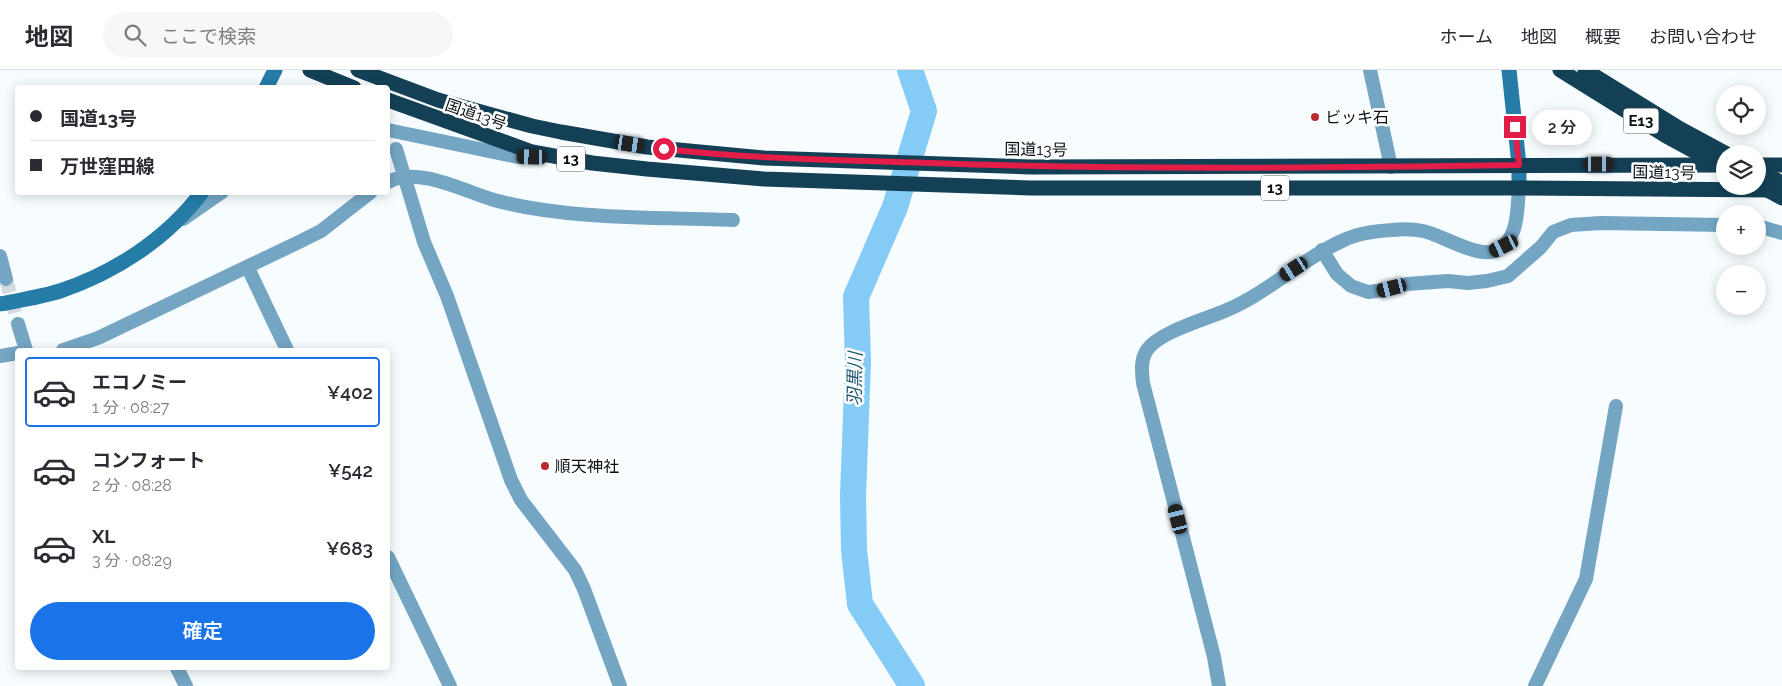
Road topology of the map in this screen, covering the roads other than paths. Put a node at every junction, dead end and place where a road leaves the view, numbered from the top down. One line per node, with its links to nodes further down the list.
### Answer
1 (275, 70): 8 (street)
2 (310, 70): 9 (highway)
3 (358, 70): 20 (highway, 国道13号 / 13)
4 (1370, 70): 20 (street)
5 (1509, 70): 16 (street)
6 (1560, 70): 15 (highway, E13, bridge)
7 (1585, 70): 12 (highway, E13)
8 (268, 85)
9 (347, 85)
10 (390, 101): 14 (highway, 国道13号 / 13)
11 (390, 130): 14 (street)
12 (1716, 148)
13 (396, 149): 22 (street)
14 (560, 157): 25 (highway, 国道13号 / 13)
15 (1716, 161)
16 (1519, 165): 19 (highway, 国道13号 / 13); 20 (highway, 国道13号 / 13); 25 (street)
17 (1766, 165): 18 (highway)
18 (1782, 165)
19 (1716, 166)
20 (1390, 167)
21 (1766, 174): 24 (highway)
22 (404, 177): 23 (street); 32 (street); 53 (street)
23 (390, 181)
24 (1782, 182)
25 (1519, 188): 27 (highway, 国道13号 / 13); 37 (street)
26 (1766, 189): 31 (highway, bridge)
27 (1782, 190)
28 (199, 195): 33 (street)
29 (218, 195): 33 (street)
30 (367, 195): 39 (street)
31 (1782, 198)
32 (734, 220)
33 (174, 225): 41 (street)
34 (1716, 225): 37 (street)
35 (1766, 228): 36 (street)
36 (1782, 233)
37 (1322, 250): 54 (street)
38 (0, 256): 40 (street)
39 (248, 268): 44 (street); 45 (street)
40 (6, 279)
41 (0, 304)
42 (18, 324): 43 (street)
43 (25, 348)
44 (69, 348)
45 (286, 348)
46 (15, 354): 47 (street)
47 (0, 356)
48 (1616, 406): 55 (street)
49 (390, 560): 52 (street)
50 (178, 670): 51 (street)
51 (186, 686)
52 (450, 686)
53 (620, 686)
54 (1219, 686)
55 (1535, 686)

